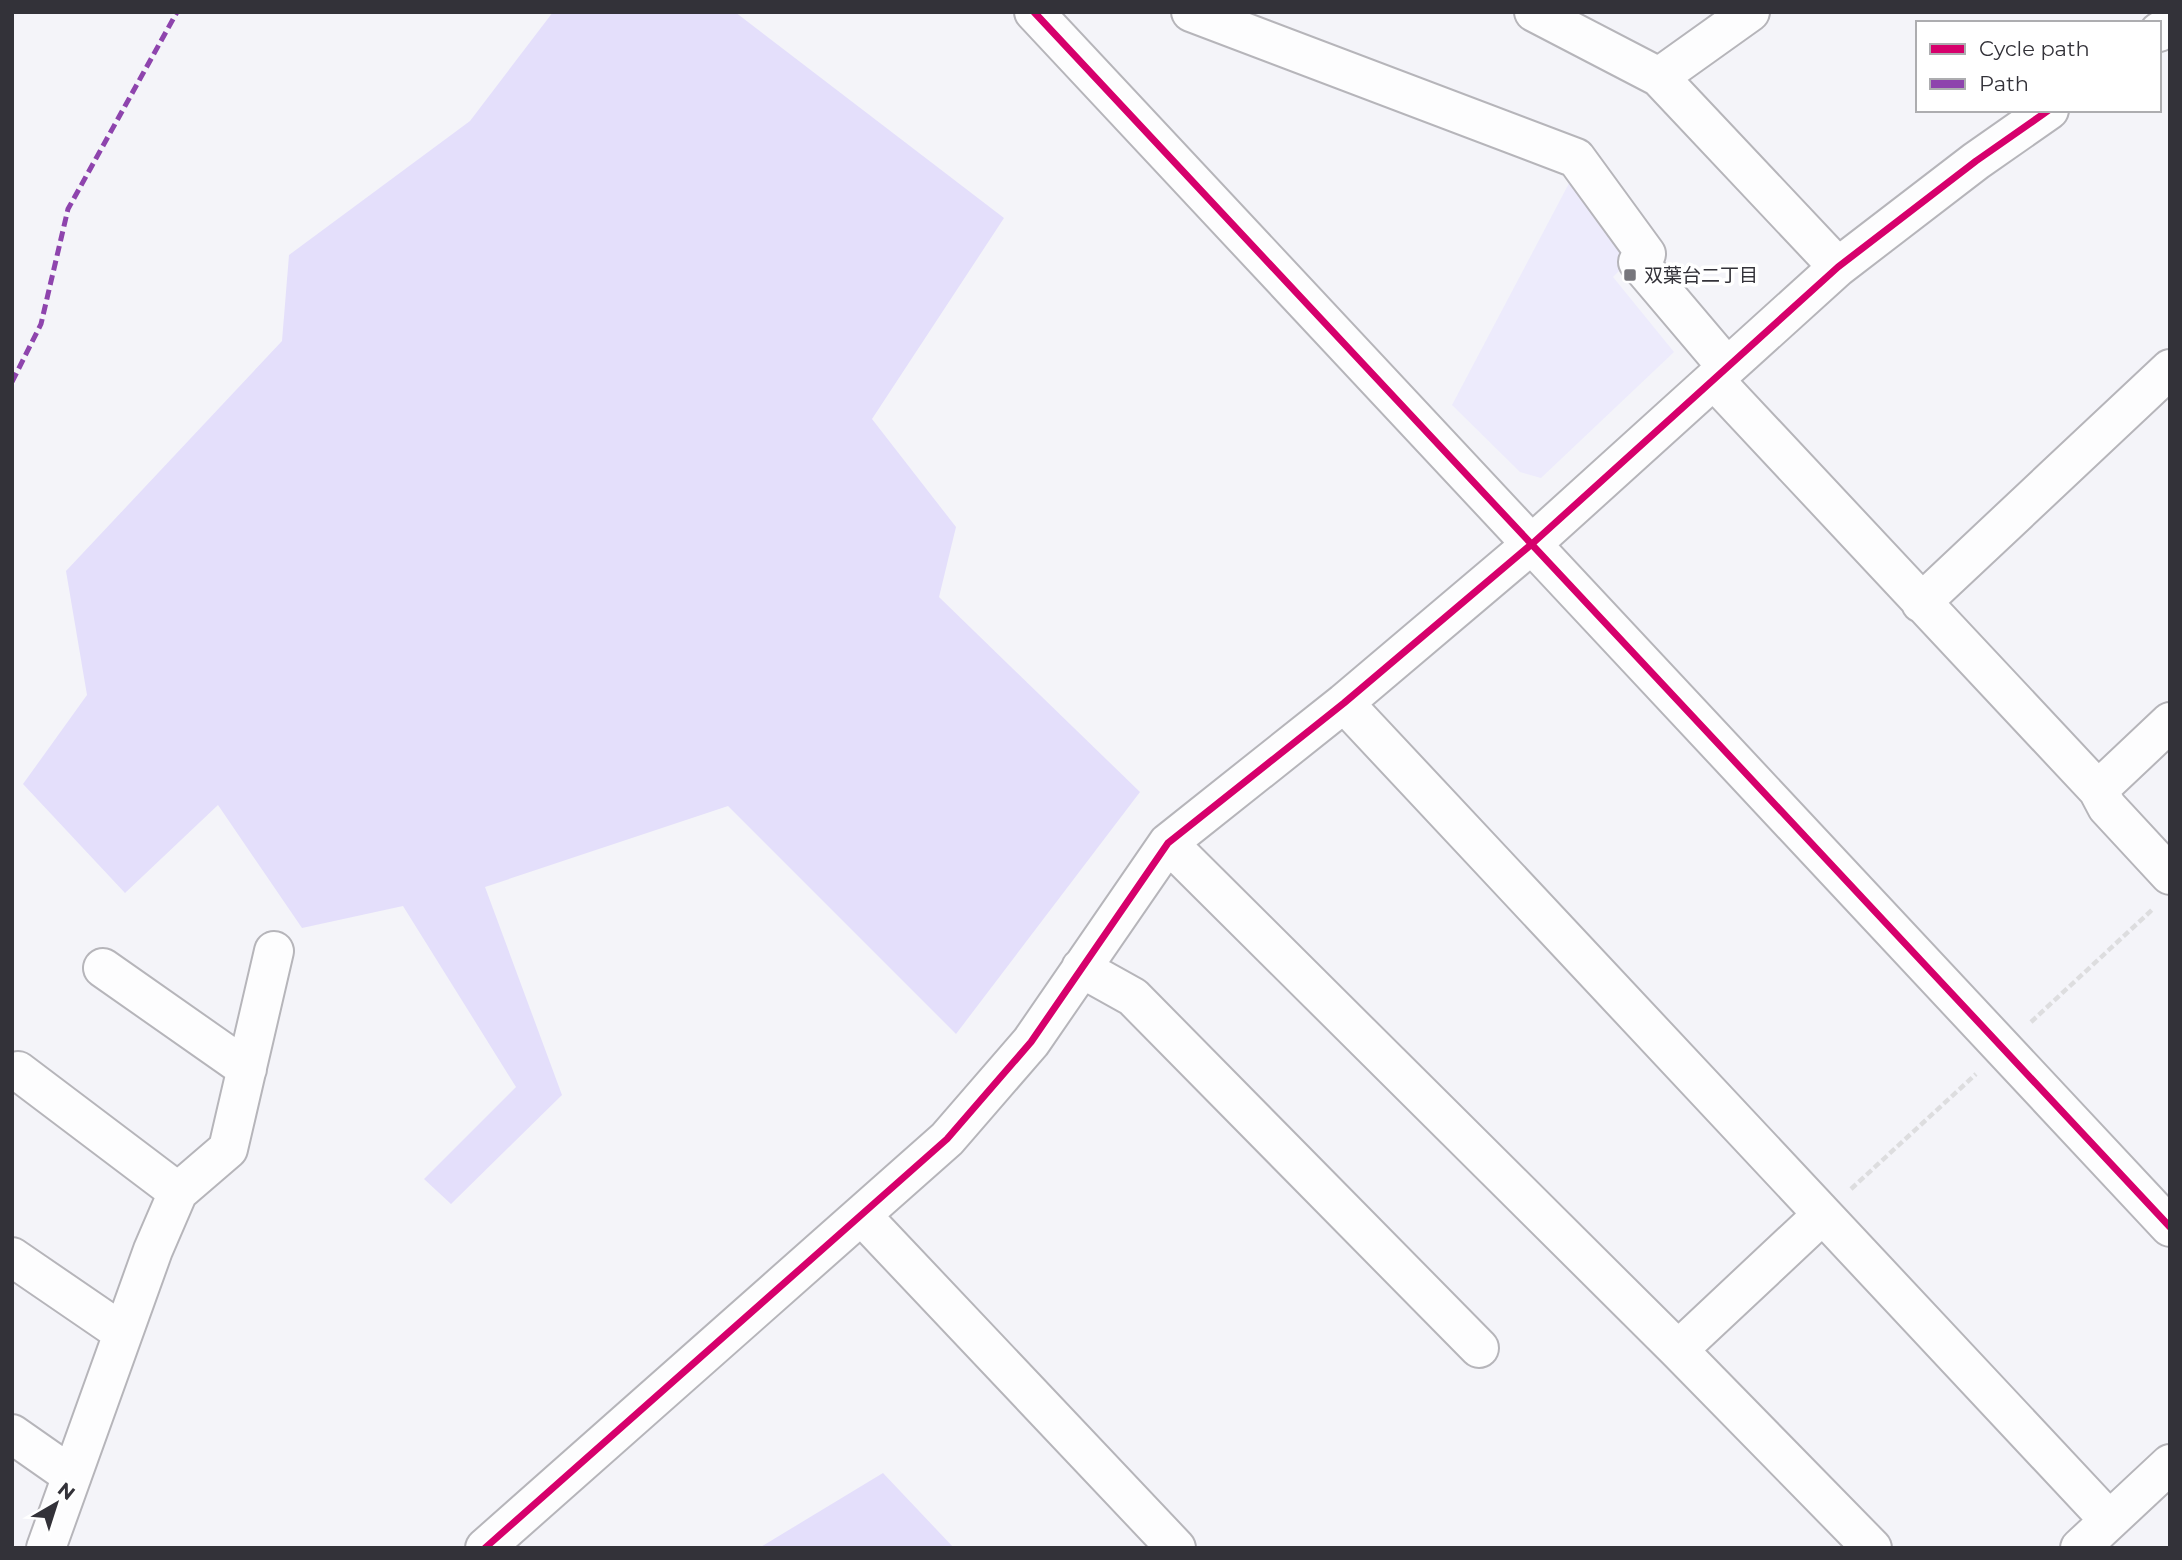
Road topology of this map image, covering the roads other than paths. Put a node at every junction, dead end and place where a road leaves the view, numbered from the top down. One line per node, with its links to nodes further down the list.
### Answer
1 (1034, 12): 10 (street)
2 (1191, 12): 9 (street)
3 (1534, 12): 5 (street)
4 (1750, 12): 5 (street)
5 (1659, 77): 7 (street)
6 (2046, 112): 7 (street)
7 (1838, 267): 9 (street)
8 (2170, 369): 11 (street)
9 (1720, 374): 10 (street); 11 (street)
10 (1533, 543): 12 (street); 25 (street)
11 (1921, 603): 14 (street)
12 (1344, 703): 15 (street); 23 (street)
13 (2170, 723): 14 (street)
14 (2098, 790): 16 (street)
15 (1168, 844): 19 (street); 29 (street)
16 (2165, 889)
17 (274, 951): 20 (street)
18 (103, 968): 20 (street)
19 (1081, 968): 24 (street); 28 (street)
20 (247, 1069): 22 (street)
21 (18, 1071): 22 (street)
22 (178, 1192): 27 (street)
23 (1835, 1204): 29 (street); 33 (street)
24 (862, 1216): 35 (street); 36 (street)
25 (2170, 1227)
26 (12, 1257): 27 (street)
27 (123, 1333): 32 (street)
28 (1479, 1348)
29 (1678, 1350): 37 (street)
30 (12, 1434): 32 (street)
31 (2170, 1464): 33 (street)
32 (72, 1476): 34 (street)
33 (2109, 1520): 38 (street)
34 (46, 1548)
35 (485, 1548)
36 (1176, 1548)
37 (1872, 1548)
38 (2080, 1548)

